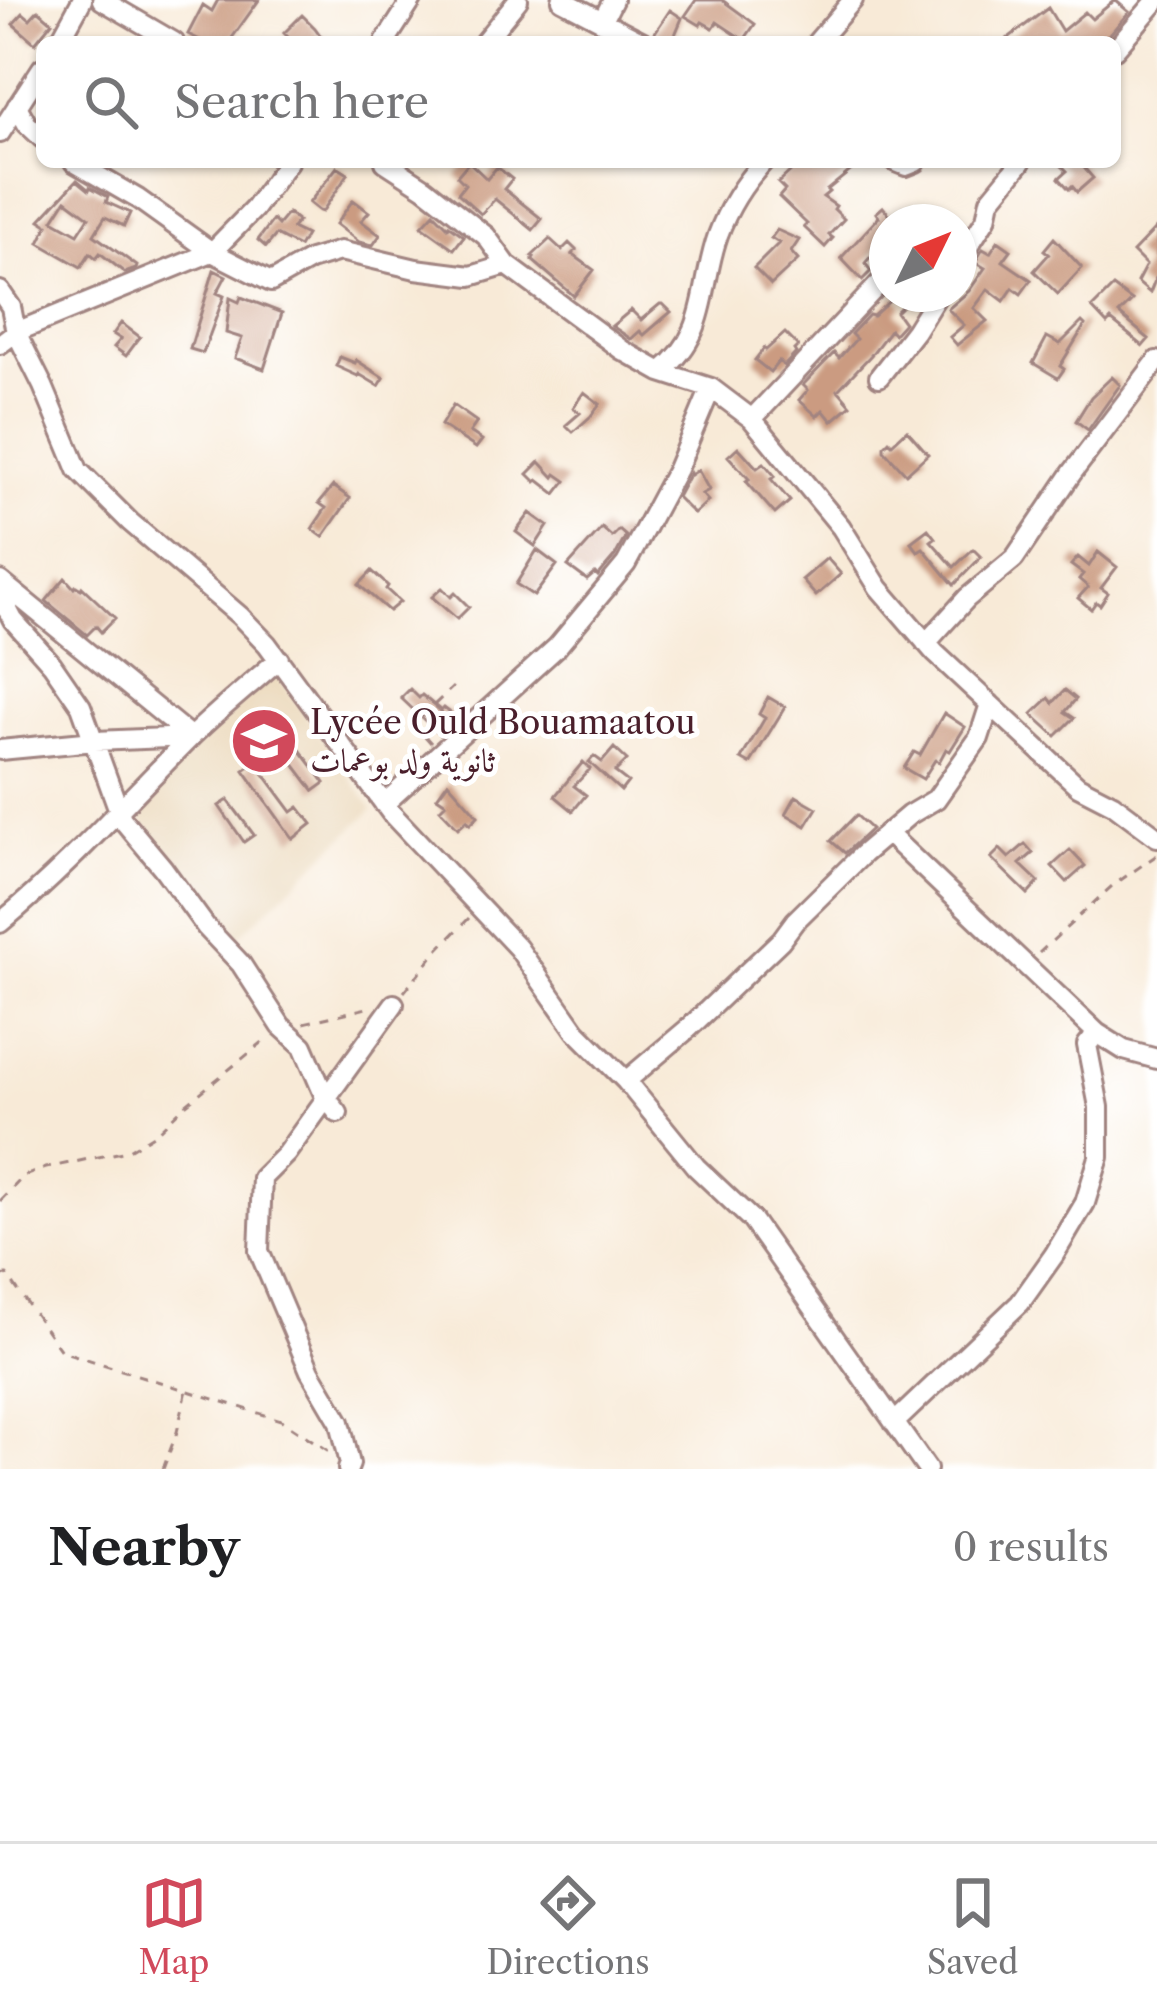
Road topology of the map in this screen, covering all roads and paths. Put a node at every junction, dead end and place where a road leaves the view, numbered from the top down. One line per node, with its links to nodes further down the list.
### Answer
1 (82, 0): 10 (street)
2 (102, 0): 11 (street)
3 (412, 0): 12 (street)
4 (518, 0): 13 (street)
5 (562, 0): 9 (street)
6 (613, 0): 9 (street)
7 (853, 0): 15 (street)
8 (1157, 0): 16 (street)
9 (602, 22): 14 (street)
10 (62, 36)
11 (164, 36)
12 (390, 36)
13 (489, 36)
14 (631, 36)
15 (822, 36)
16 (1121, 42)
17 (36, 77): 18 (street)
18 (17, 106): 19 (street); 20 (street)
19 (36, 132)
20 (0, 133)
21 (84, 168): 27 (street)
22 (284, 168): 27 (street)
23 (395, 168): 28 (street)
24 (758, 168): 34 (street)
25 (1016, 168): 26 (street)
26 (977, 233)
27 (212, 252): 28 (street); 32 (street)
28 (507, 265): 34 (street)
29 (0, 291): 32 (street)
30 (869, 296): 37 (street)
31 (919, 312): 35 (street)
32 (8, 338): 41 (street)
33 (1157, 361): 40 (street)
34 (661, 372): 36 (street)
35 (879, 377)
36 (711, 388): 37 (street); 47 (street)
37 (752, 419): 40 (street)
38 (0, 580): 44 (street)
39 (0, 595): 45 (street)
40 (926, 643): 43 (street)
41 (279, 659): 44 (street); 48 (street)
42 (453, 687): 47 (path)
43 (990, 704): 50 (street); 51 (street)
44 (191, 737): 45 (street); 49 (street)
45 (95, 741): 46 (street); 49 (street)
46 (0, 749)
47 (441, 752): 48 (street)
48 (384, 804): 53 (street)
49 (119, 812): 54 (street); 57 (street)
50 (887, 833): 55 (street); 60 (street)
51 (1157, 837)
52 (1157, 855): 55 (path)
53 (479, 908): 56 (path); 60 (street)
54 (0, 923)
55 (1026, 964): 58 (street)
56 (394, 1004): 57 (path); 61 (street)
57 (281, 1026): 61 (street); 62 (path)
58 (1097, 1033): 59 (street); 65 (street)
59 (1157, 1059)
60 (626, 1081): 65 (street)
61 (331, 1105): 66 (street)
62 (0, 1201)
63 (0, 1276): 64 (path)
64 (187, 1390): 66 (path); 67 (path)
65 (894, 1423): 68 (street)
66 (349, 1467)
67 (164, 1469)
68 (927, 1469)

